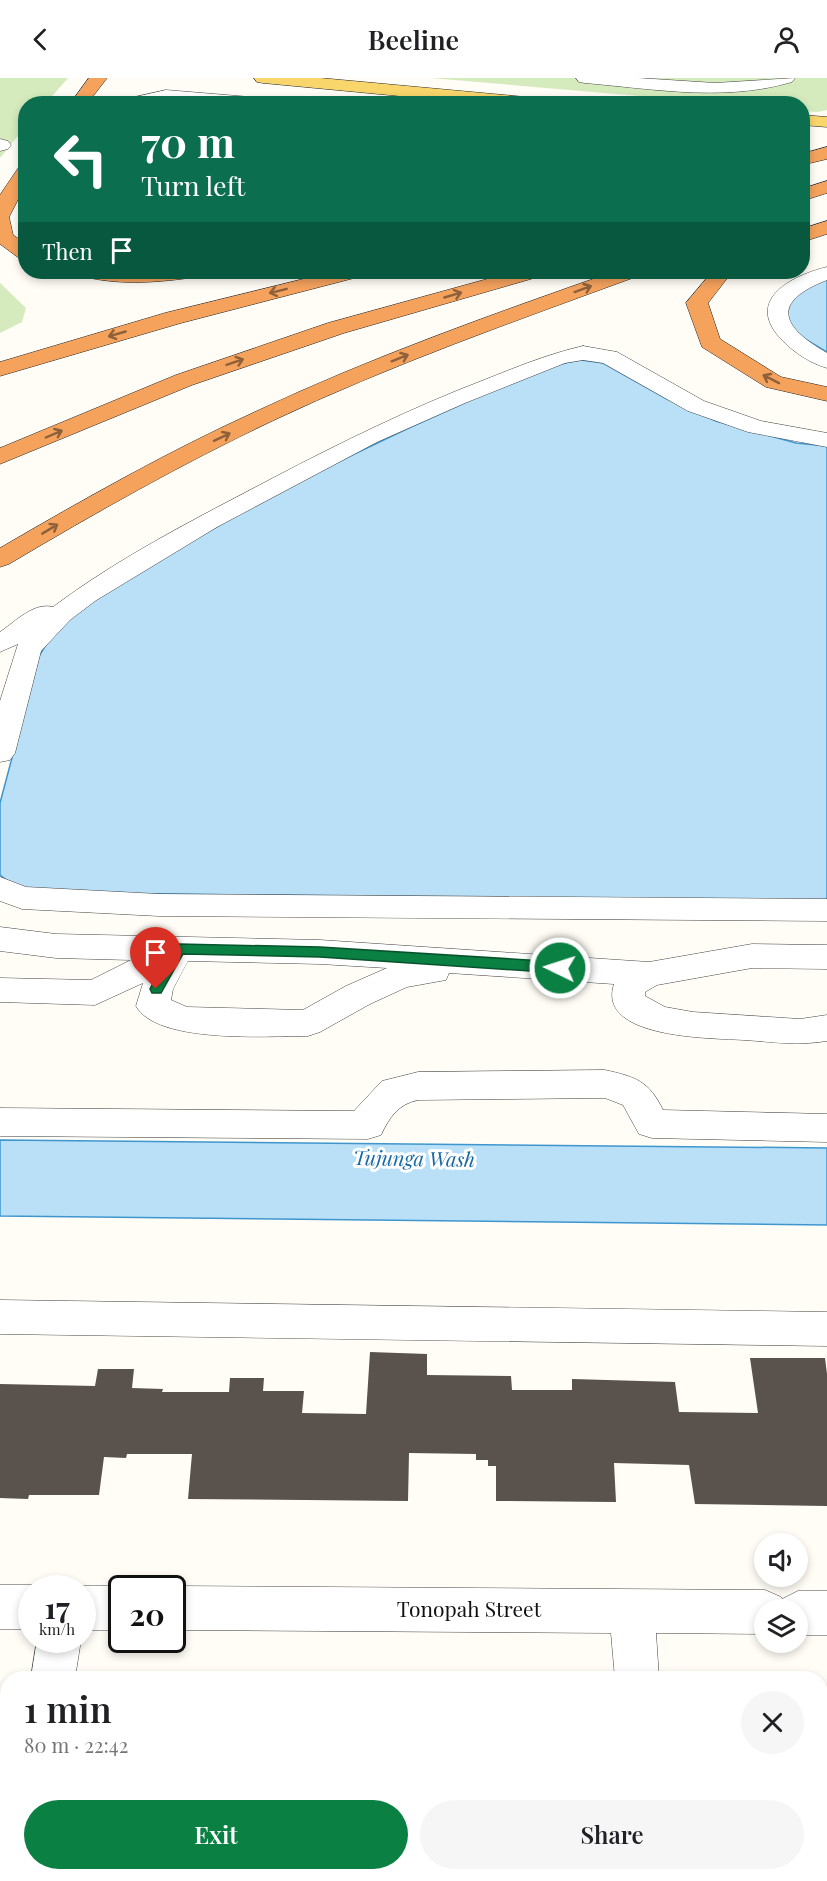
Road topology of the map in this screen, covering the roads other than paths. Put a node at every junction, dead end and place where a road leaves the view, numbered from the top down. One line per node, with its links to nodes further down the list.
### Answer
1 (98, 78): 5 (highway)
2 (263, 78): 8 (main road)
3 (786, 78): 4 (street)
4 (580, 82)
5 (84, 96)
6 (162, 96): 7 (street)
7 (178, 96)
8 (460, 96)
9 (810, 137): 10 (main road)
10 (827, 138)
11 (827, 153): 12 (highway)
12 (810, 158)
13 (827, 172): 14 (highway)
14 (810, 177)
15 (18, 181): 20 (highway)
16 (827, 187): 17 (highway)
17 (810, 192)
18 (827, 203): 19 (highway)
19 (810, 208)
20 (0, 218): 23 (highway)
21 (827, 227): 22 (highway)
22 (810, 233)
23 (18, 248)
24 (827, 273): 30 (street)
25 (327, 279): 31 (highway, one-way to 31)
26 (451, 279): 33 (highway)
27 (509, 279): 35 (highway, one-way to 27)
28 (611, 279): 36 (highway, one-way to 28)
29 (716, 279): 32 (highway, one-way to 29)
30 (827, 361)
31 (0, 369)
32 (827, 394)
33 (0, 434)
34 (827, 440): 37 (street)
35 (0, 457)
36 (0, 559)
37 (66, 611): 38 (street); 39 (street)
38 (0, 644)
39 (0, 753)
40 (0, 888): 41 (street)
41 (827, 910)
42 (0, 939): 43 (street)
43 (179, 949): 45 (street); 45 (street); 47 (street)
44 (827, 957): 46 (street)
45 (493, 963): 46 (street)
46 (649, 974): 48 (street)
47 (0, 990)
48 (827, 1028)
49 (0, 1122): 50 (street)
50 (827, 1128)
51 (0, 1317): 52 (street)
52 (827, 1329)
53 (0, 1607): 54 (street)
54 (18, 1607)
55 (186, 1608): 56 (street, Tonopah Street)
56 (632, 1610): 57 (street, Tonopah Street); 62 (street)
57 (754, 1612)
58 (808, 1613): 59 (street)
59 (827, 1613)
60 (57, 1653): 61 (street)
61 (54, 1671)
62 (637, 1671)

